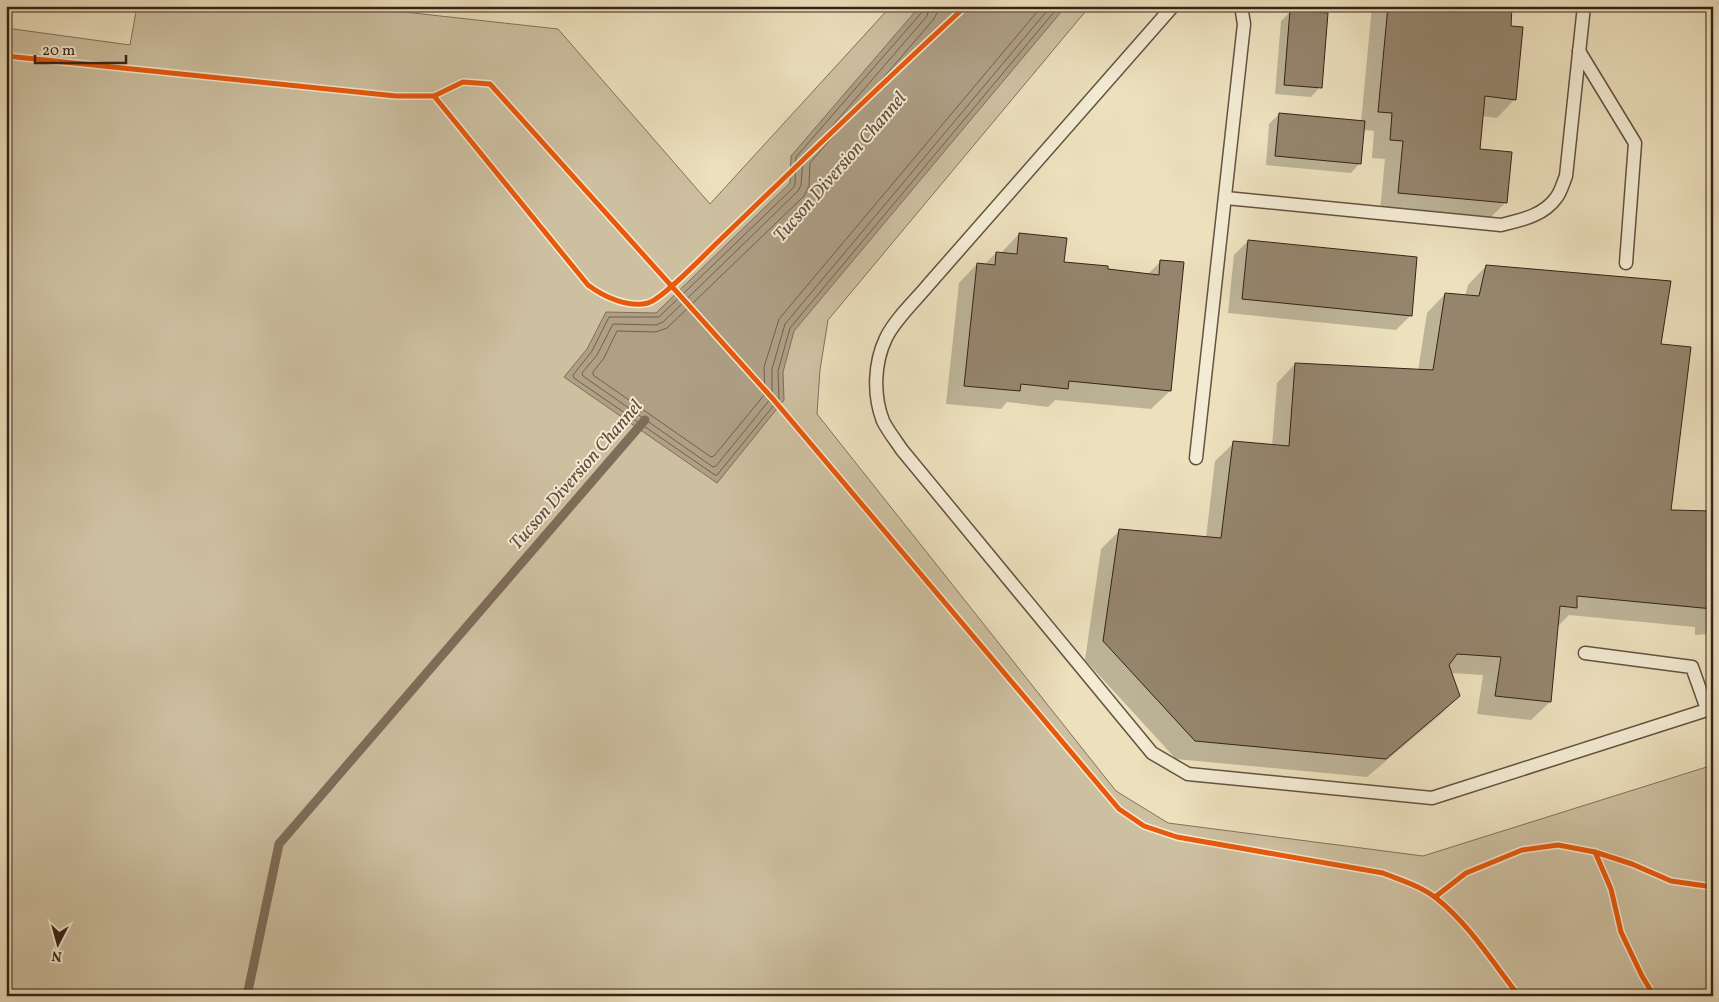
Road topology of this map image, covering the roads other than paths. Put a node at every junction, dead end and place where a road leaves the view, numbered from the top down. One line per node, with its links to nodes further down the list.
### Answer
1 (1173, 6): 9 (lane)
2 (1241, 6): 5 (lane)
3 (1584, 6): 4 (lane)
4 (1579, 51): 5 (lane); 6 (lane)
5 (1226, 198): 7 (lane)
6 (1626, 264)
7 (1196, 458)
8 (1586, 653): 9 (lane)
9 (1710, 709)

